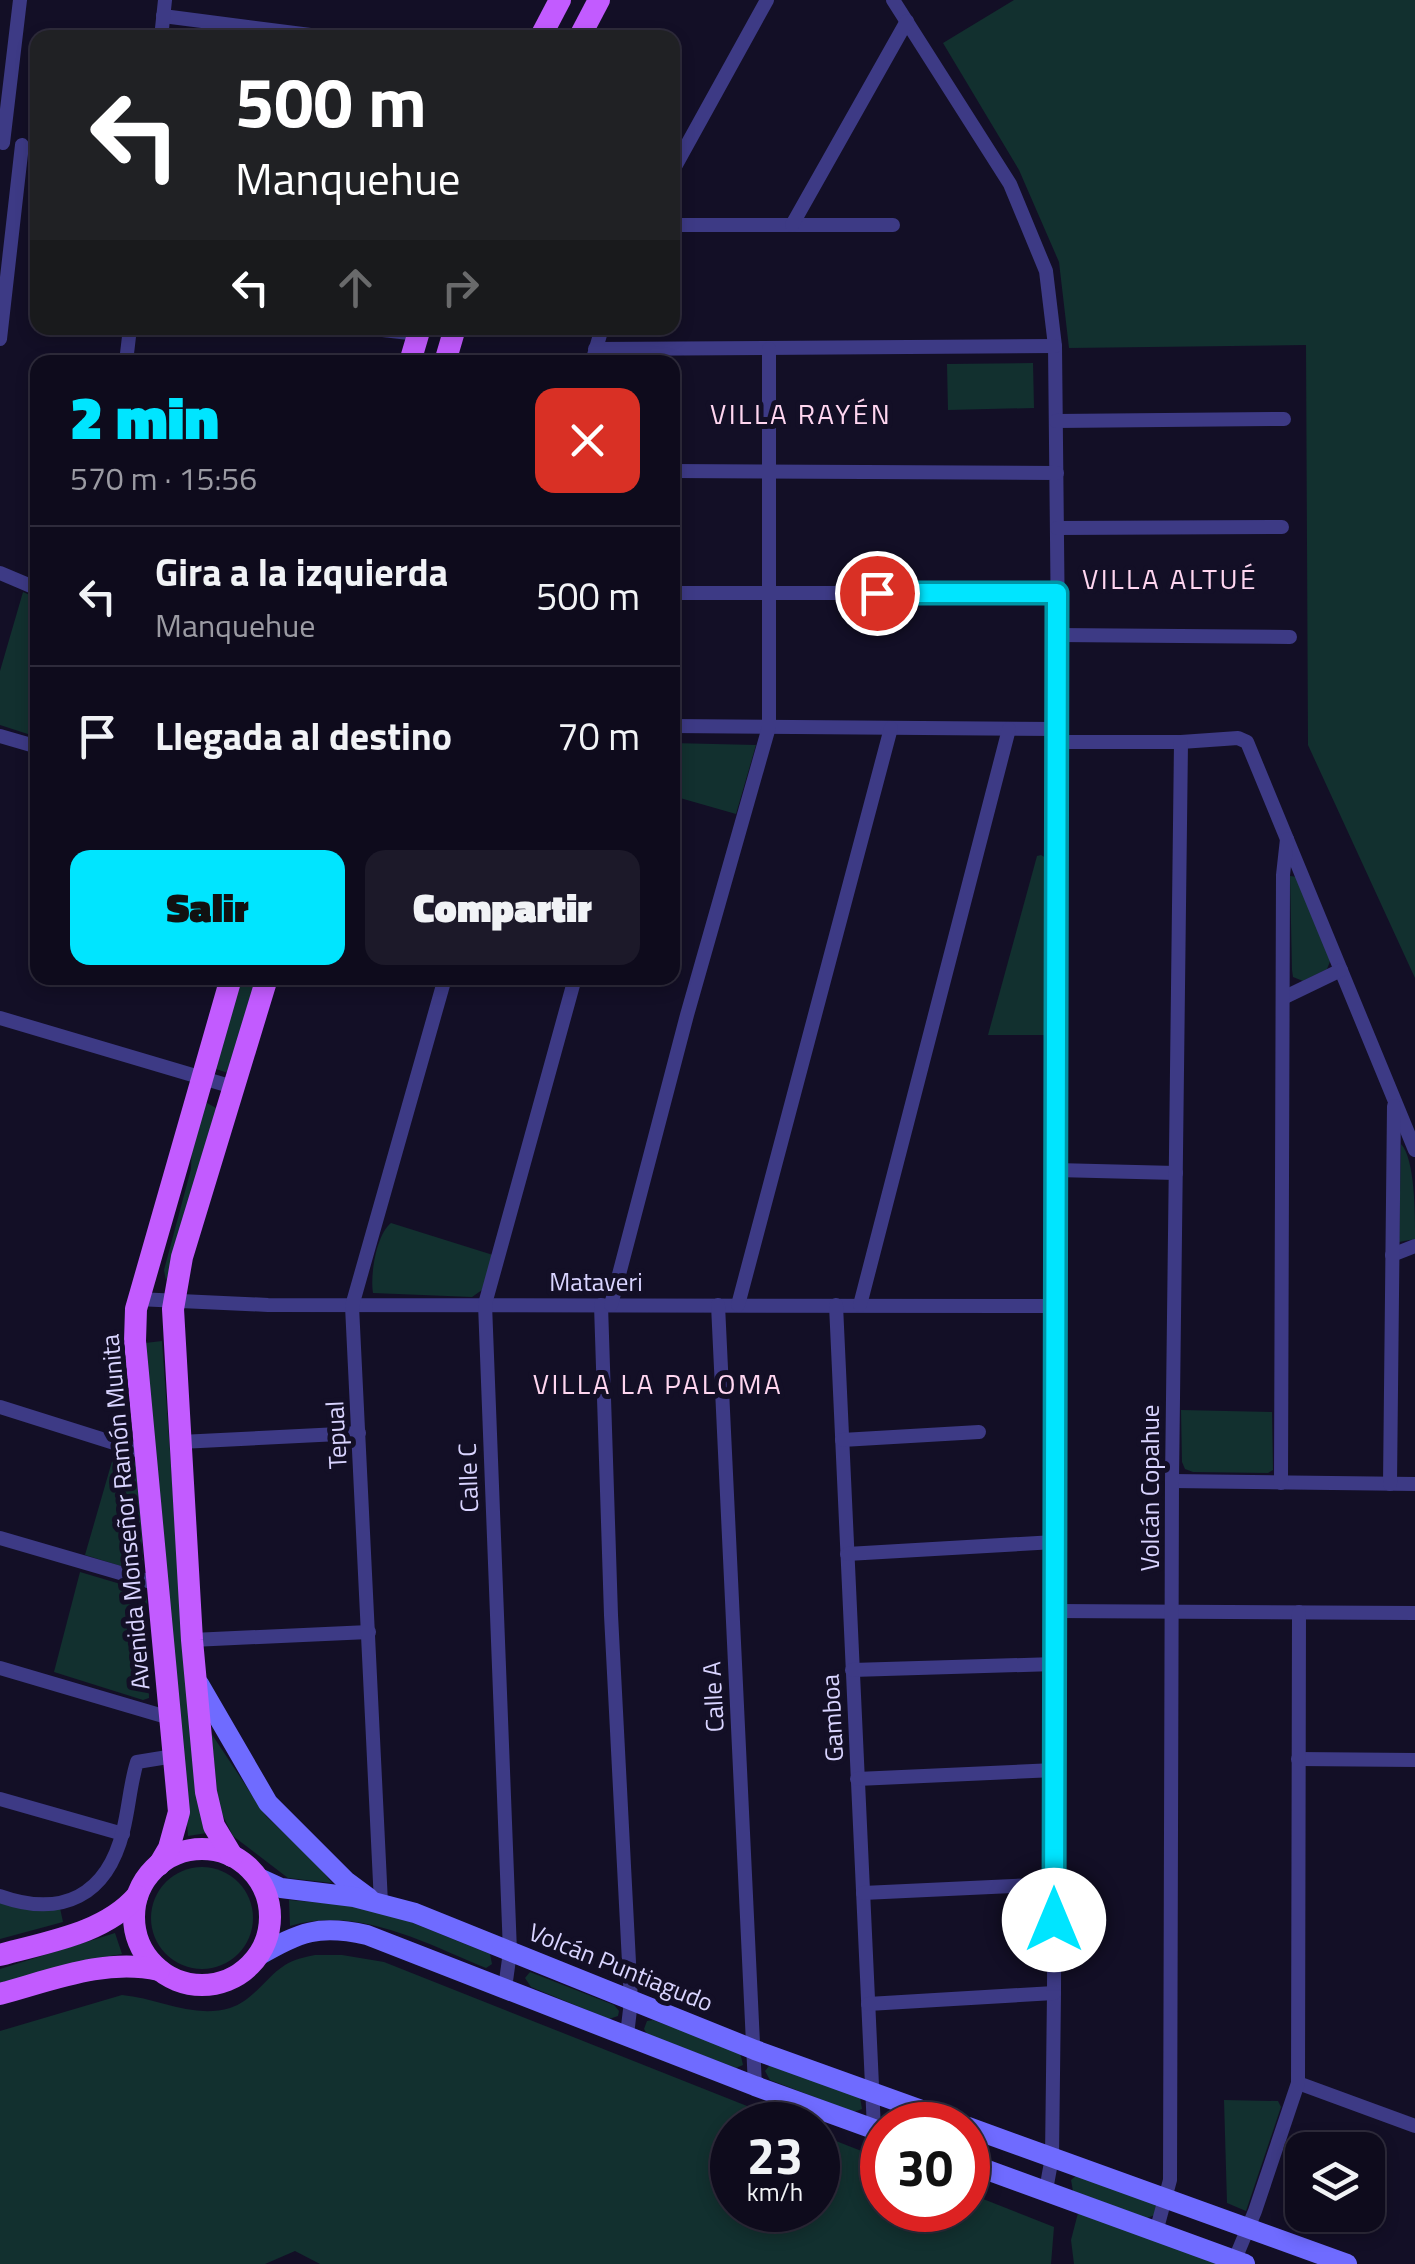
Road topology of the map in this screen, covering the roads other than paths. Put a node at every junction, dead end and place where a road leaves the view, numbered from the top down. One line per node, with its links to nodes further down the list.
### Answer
1 (20, 0): 10 (street)
2 (165, 0): 7 (street)
3 (560, 0): 13 (main road)
4 (599, 0): 14 (main road)
5 (767, 0): 17 (street)
6 (893, 0): 9 (street)
7 (163, 16): 11 (street); 12 (street)
8 (0, 19): 10 (street)
9 (907, 21): 19 (street); 23 (street)
10 (18, 22): 15 (street)
11 (162, 30)
12 (272, 30)
13 (544, 30)
14 (583, 30)
15 (2, 143): 16 (street)
16 (30, 146): 21 (street)
17 (680, 158)
18 (680, 225): 19 (street)
19 (792, 225): 20 (street)
20 (893, 225)
21 (3, 281): 22 (street)
22 (0, 339)
23 (1055, 346): 24 (street); 27 (street)
24 (769, 349): 25 (street); 29 (street)
25 (618, 355)
26 (1284, 419): 27 (street)
27 (1056, 421): 30 (street)
28 (680, 471): 29 (street)
29 (769, 472): 30 (street); 36 (street)
30 (1058, 474): 32 (street)
31 (1282, 527): 32 (street)
32 (1057, 528): 37 (street)
33 (0, 573): 34 (street)
34 (30, 586)
35 (680, 592): 36 (street)
36 (769, 593): 37 (street); 41 (street)
37 (1057, 593): 38 (street)
38 (1058, 635): 39 (street); 45 (street)
39 (1290, 637)
40 (680, 726): 41 (street)
41 (770, 727): 42 (street); 67 (street)
42 (891, 728): 43 (street); 69 (street)
43 (1009, 729): 45 (street); 71 (street)
44 (0, 736): 47 (street)
45 (1057, 736): 46 (street); 60 (street)
46 (1181, 742): 48 (street); 61 (street, Volcán Copahue)
47 (30, 745)
48 (1287, 839): 49 (street); 54 (street)
49 (1342, 970): 54 (street); 58 (street)
50 (230, 985): 56 (main road, Avenida Monseñor Ramón Munita)
51 (264, 985): 57 (main road)
52 (443, 985): 72 (street, Tepual)
53 (572, 985): 66 (street, Calle C)
54 (1285, 997): 81 (street)
55 (0, 1018): 56 (street)
56 (202, 1077): 57 (street); 64 (main road, Avenida Monseñor Ramón Munita)
57 (234, 1087): 65 (main road)
58 (1394, 1100): 59 (street); 63 (street)
59 (1415, 1150)
60 (1056, 1170): 61 (street); 73 (street)
61 (1176, 1172): 80 (street, Volcán Copahue)
62 (1415, 1246): 63 (street)
63 (1392, 1255): 82 (street)
64 (137, 1299): 65 (street, Mataveri); 79 (main road, Avenida Monseñor Ramón Munita)
65 (174, 1302): 72 (street, Mataveri); 78 (main road)
66 (485, 1304): 67 (street, Mataveri); 72 (street, Mataveri); 114 (street, Calle C)
67 (606, 1305): 68 (street, Mataveri); 121 (street)
68 (718, 1305): 69 (street, Mataveri); 124 (street, Calle A)
69 (738, 1305): 70 (street, Mataveri)
70 (836, 1305): 71 (street, Mataveri); 77 (street, Gamboa)
71 (860, 1305): 73 (street, Mataveri)
72 (352, 1306): 75 (street, Tepual)
73 (1056, 1306): 85 (street)
74 (0, 1407): 79 (street)
75 (359, 1432): 78 (street); 92 (street, Tepual)
76 (978, 1432): 77 (street)
77 (842, 1440): 86 (street, Gamboa)
78 (180, 1442): 93 (main road)
79 (146, 1452): 87 (main road, Avenida Monseñor Ramón Munita)
80 (1172, 1482): 81 (street); 89 (street, Volcán Copahue)
81 (1282, 1482): 82 (street)
82 (1390, 1484): 83 (street)
83 (1415, 1484)
84 (0, 1538): 87 (street)
85 (1055, 1542): 86 (street); 88 (street)
86 (847, 1554): 96 (street, Gamboa)
87 (158, 1584): 98 (main road, Avenida Monseñor Ramón Munita)
88 (1055, 1611): 89 (street); 94 (street)
89 (1172, 1611): 90 (street); 136 (street, Volcán Copahue)
90 (1298, 1612): 91 (street); 100 (street)
91 (1415, 1613)
92 (369, 1632): 93 (street); 113 (street, Tepual)
93 (192, 1640): 97 (main road)
94 (1055, 1664): 96 (street); 102 (street)
95 (0, 1668): 98 (street)
96 (852, 1670): 103 (street, Gamboa)
97 (196, 1678): 106 (main road); 113 (main road)
98 (170, 1718): 99 (main road, Avenida Monseñor Ramón Munita)
99 (174, 1756): 105 (street); 107 (main road, Avenida Monseñor Ramón Munita)
100 (1298, 1759): 101 (street); 125 (street)
101 (1415, 1760)
102 (1055, 1770): 103 (street); 109 (street)
103 (857, 1779): 110 (street, Gamboa)
104 (0, 1799): 105 (street)
105 (122, 1834): 111 (street)
106 (232, 1856): 107 (main road); 108 (main road)
107 (159, 1864): 112 (main road)
108 (257, 1877): 113 (main road, Volcán Puntiagudo); 116 (main road)
109 (1054, 1884): 110 (street); 119 (street)
110 (863, 1893): 122 (street, Gamboa)
111 (0, 1896)
112 (137, 1896): 115 (main road); 117 (main road)
113 (378, 1902): 114 (main road, Volcán Puntiagudo)
114 (510, 1952): 118 (street, Calle C); 121 (main road, Volcán Puntiagudo)
115 (0, 1956)
116 (258, 1956): 117 (main road); 118 (main road)
117 (159, 1970): 120 (main road)
118 (505, 1988): 123 (main road)
119 (1054, 1993): 122 (street); 133 (street)
120 (0, 1994)
121 (631, 2001): 123 (street); 124 (main road, Volcán Puntiagudo)
122 (868, 2004): 127 (street, Gamboa)
123 (627, 2035): 126 (main road)
124 (756, 2050): 126 (street, Calle A); 127 (main road, Volcán Puntiagudo)
125 (1298, 2083): 131 (street); 137 (street)
126 (755, 2086): 130 (main road)
127 (872, 2093): 128 (street, Gamboa); 129 (main road, Volcán Puntiagudo)
128 (873, 2102)
129 (897, 2102)
130 (860, 2124)
131 (1415, 2126)
132 (990, 2135): 133 (main road, Volcán Puntiagudo)
133 (1052, 2157): 135 (street); 136 (main road, Volcán Puntiagudo)
134 (990, 2170): 135 (main road)
135 (1046, 2190): 138 (main road)
136 (1167, 2198): 137 (main road, Volcán Puntiagudo); 138 (street, Volcán Copahue)
137 (1248, 2228): 139 (street); 140 (main road, Volcán Puntiagudo)
138 (1156, 2232): 139 (main road)
139 (1237, 2263)
140 (1347, 2264)

